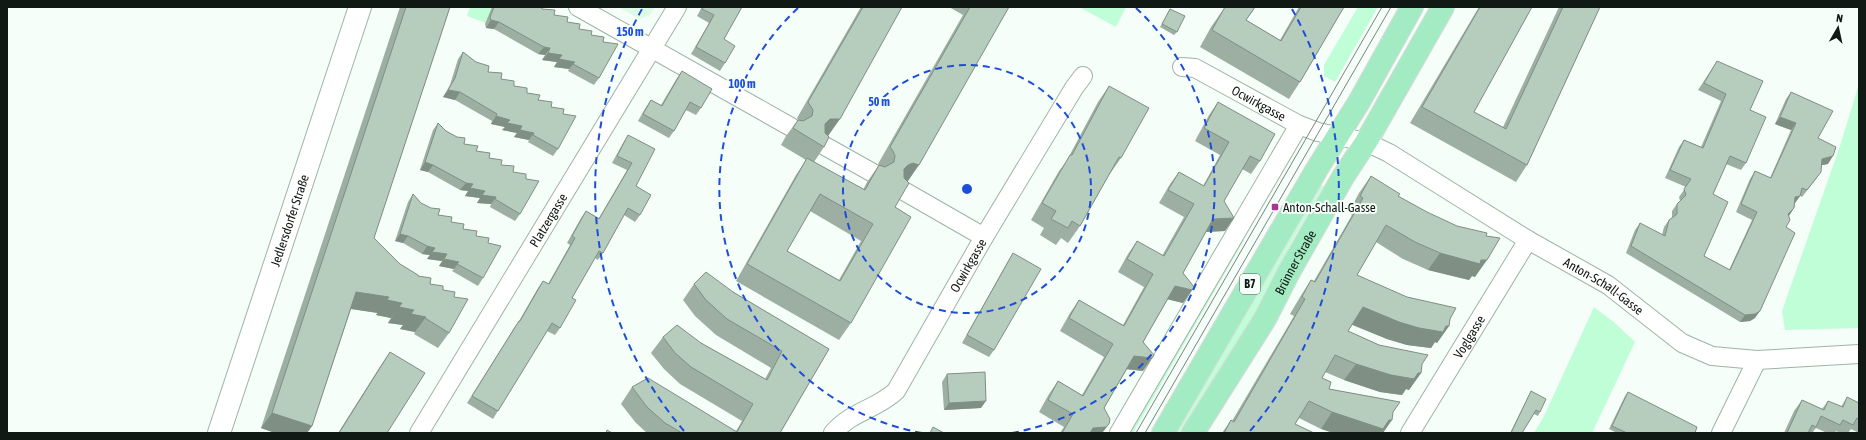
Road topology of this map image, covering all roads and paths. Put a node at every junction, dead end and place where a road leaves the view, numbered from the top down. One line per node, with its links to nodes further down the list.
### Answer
1 (360, 7): 20 (street, Jedlersdorfer Straße)
2 (578, 7): 6 (street)
3 (677, 7): 6 (street, Platzergasse)
4 (1412, 7): 11 (main road, Brünner Straße / B7)
5 (1443, 7): 12 (main road, Brünner Straße / B7)
6 (652, 49): 10 (street); 21 (street, Platzergasse)
7 (1182, 67): 9 (street, Ocwirkgasse)
8 (1083, 76): 16 (street, Ocwirkgasse)
9 (1299, 125): 11 (street, Ocwirkgasse); 23 (street)
10 (791, 127)
11 (1338, 135): 12 (street, Ocwirkgasse); 24 (main road, Brünner Straße / B7)
12 (1366, 142): 17 (street, Anton-Schall-Gasse); 25 (main road, Brünner Straße / B7)
13 (823, 145): 14 (street)
14 (873, 173)
15 (902, 190): 16 (street)
16 (984, 237): 22 (street, Ocwirkgasse)
17 (1528, 240): 19 (street, Anton-Schall-Gasse); 26 (street, Voglgasse)
18 (1859, 354): 19 (street, Anton-Schall-Gasse)
19 (1757, 360): 27 (street)
20 (219, 433)
21 (419, 433)
22 (832, 433)
23 (1119, 433)
24 (1162, 433)
25 (1193, 433)
26 (1410, 433)
27 (1721, 433)

